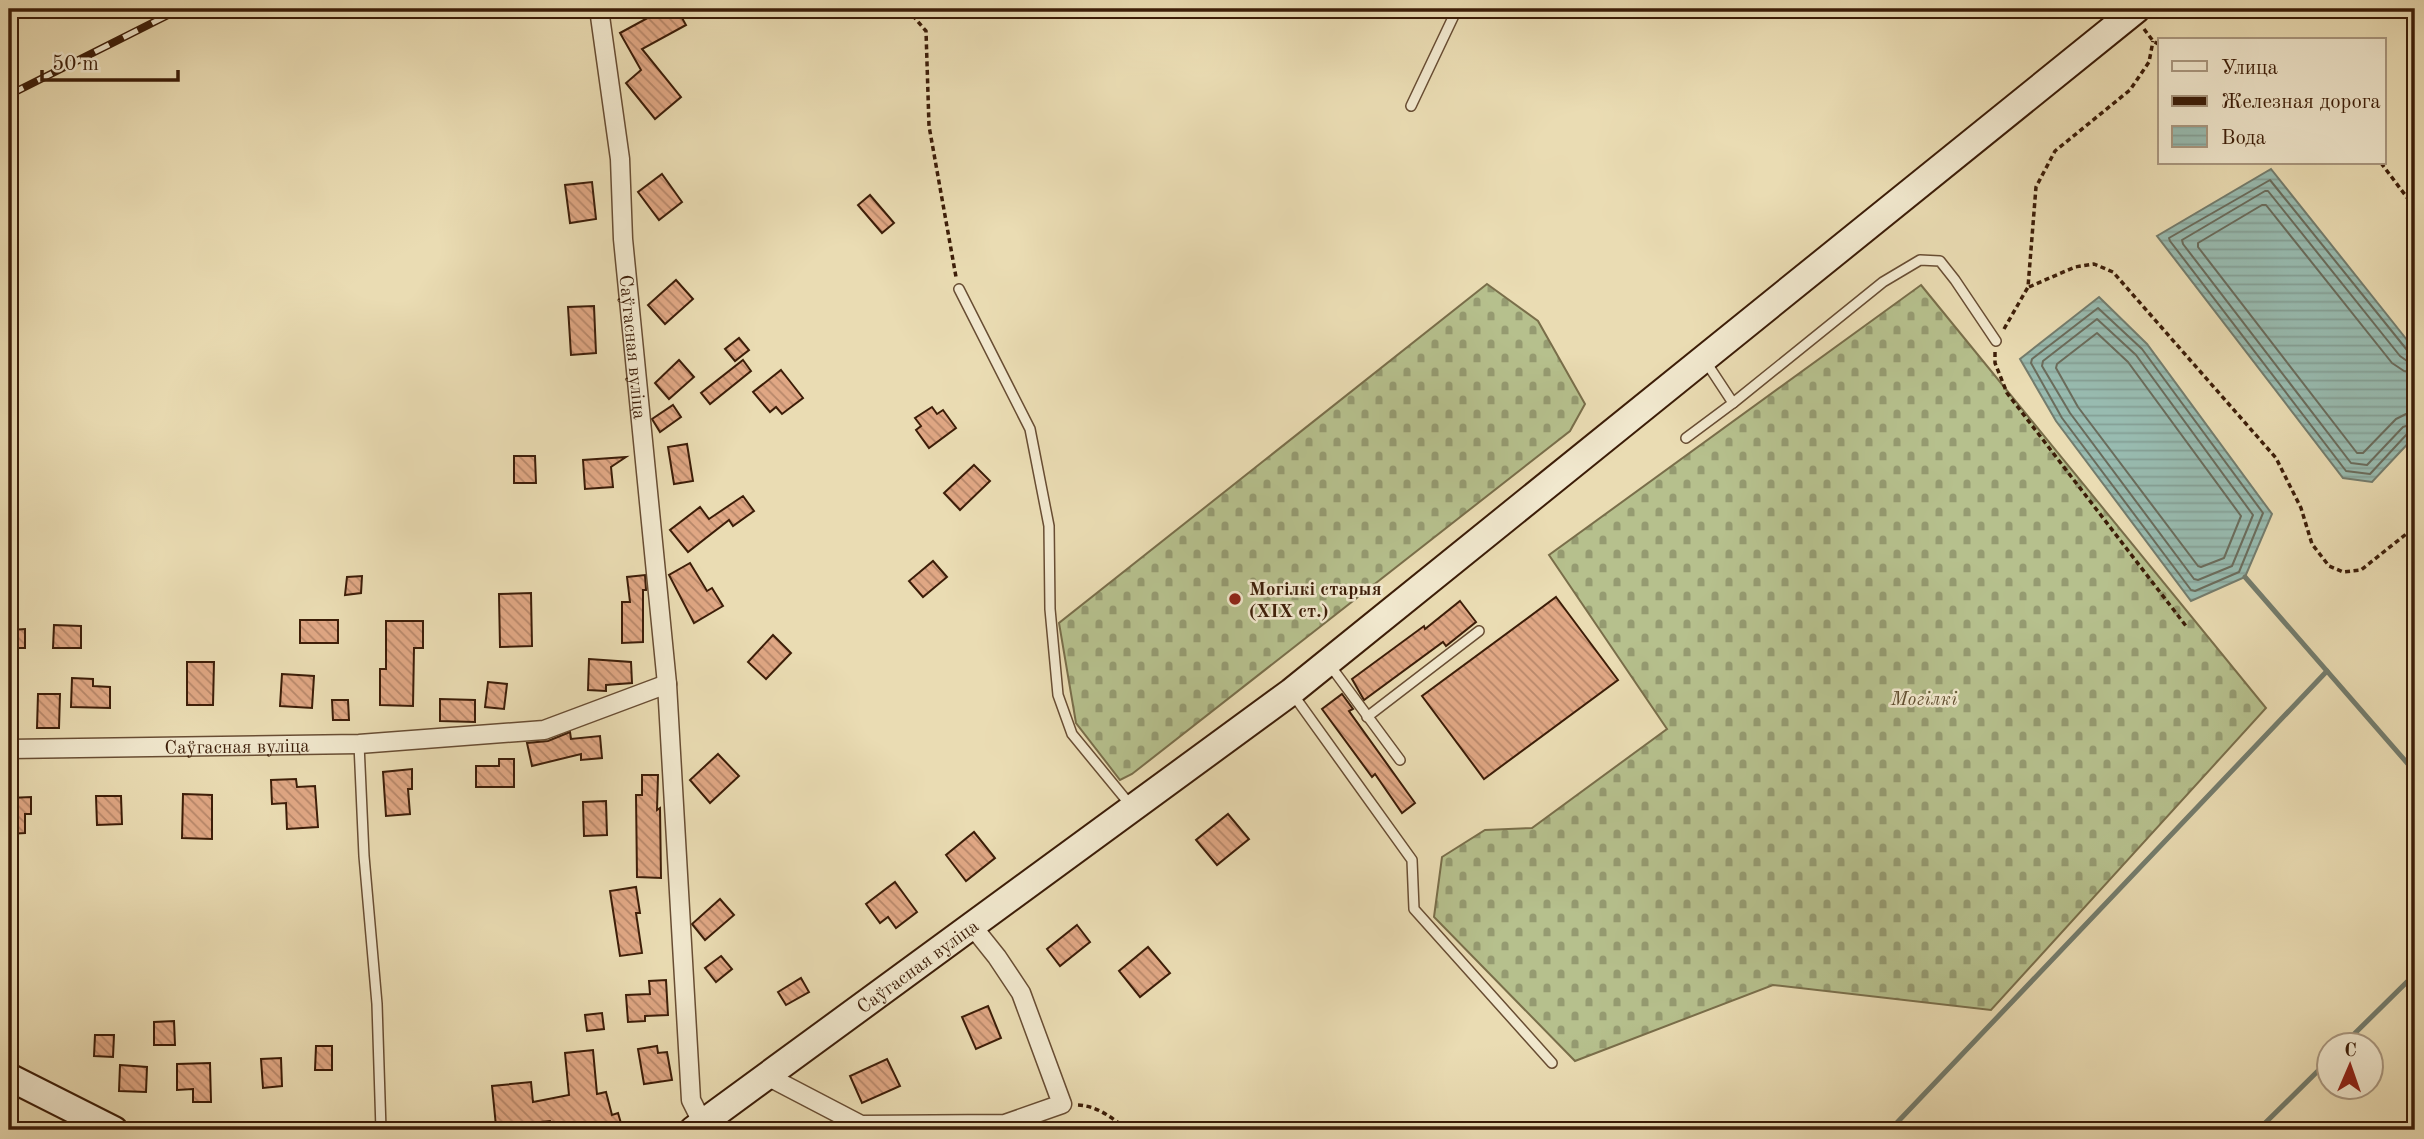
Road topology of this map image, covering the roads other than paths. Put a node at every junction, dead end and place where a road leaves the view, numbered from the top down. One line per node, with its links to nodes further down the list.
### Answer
1 (599, 9): 12 (street, Саўгасная вуліца)
2 (1457, 9): 4 (lane)
3 (2137, 9): 7 (main road, Саўгасная вуліца)
4 (1411, 106)
5 (958, 289): 18 (lane)
6 (1996, 341): 8 (lane)
7 (1703, 357): 8 (lane); 11 (main road, Саўгасная вуліца)
8 (1733, 403): 9 (lane)
9 (1686, 438)
10 (1479, 631): 14 (lane)
11 (1328, 662): 13 (main road, Саўгасная вуліца); 14 (lane)
12 (667, 684): 15 (street, Саўгасная вуліца); 23 (street, Саўгасная вуліца)
13 (1291, 692): 18 (main road, Саўгасная вуліца); 20 (lane)
14 (1367, 717): 17 (lane)
15 (359, 744): 16 (street, Саўгасная вуліца); 26 (lane)
16 (9, 749)
17 (1400, 760)
18 (1134, 809): 19 (main road, Саўгасная вуліца)
19 (973, 927): 22 (main road, Саўгасная вуліца); 24 (street)
20 (1552, 1063)
21 (9, 1077): 25 (main road)
22 (768, 1077): 23 (main road, Саўгасная вуліца); 24 (street)
23 (698, 1127)
24 (862, 1128)
25 (114, 1130)
26 (381, 1130)

